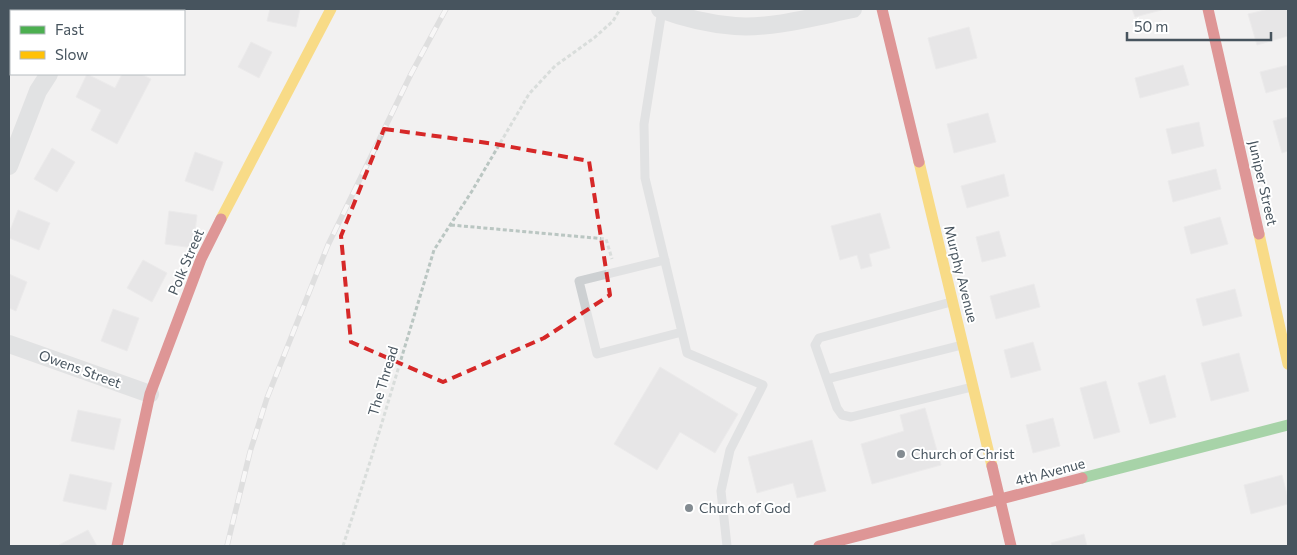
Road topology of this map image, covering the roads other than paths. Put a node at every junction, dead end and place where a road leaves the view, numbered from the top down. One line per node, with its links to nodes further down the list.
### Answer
1 (331, 9): 16 (street, Polk Street)
2 (661, 9): 3 (street); 8 (lane)
3 (853, 9)
4 (882, 9): 9 (street, Murphy Avenue)
5 (1208, 9): 13 (street, Juniper Street)
6 (47, 75): 7 (street)
7 (9, 166)
8 (665, 260): 10 (lane); 10 (lane)
9 (952, 302): 12 (street, Murphy Avenue); 14 (lane)
10 (682, 332): 20 (lane)
11 (9, 344): 16 (street, Owens Street)
12 (962, 344): 14 (lane); 15 (street, Murphy Avenue)
13 (1288, 364)
14 (827, 379): 15 (lane)
15 (972, 386): 18 (street, Murphy Avenue)
16 (150, 394): 19 (street, Polk Street)
17 (1288, 425): 18 (street, 4th Avenue)
18 (1000, 500): 21 (street, 4th Avenue); 22 (street, Murphy Avenue)
19 (117, 546)
20 (727, 546)
21 (819, 546)
22 (1011, 546)

